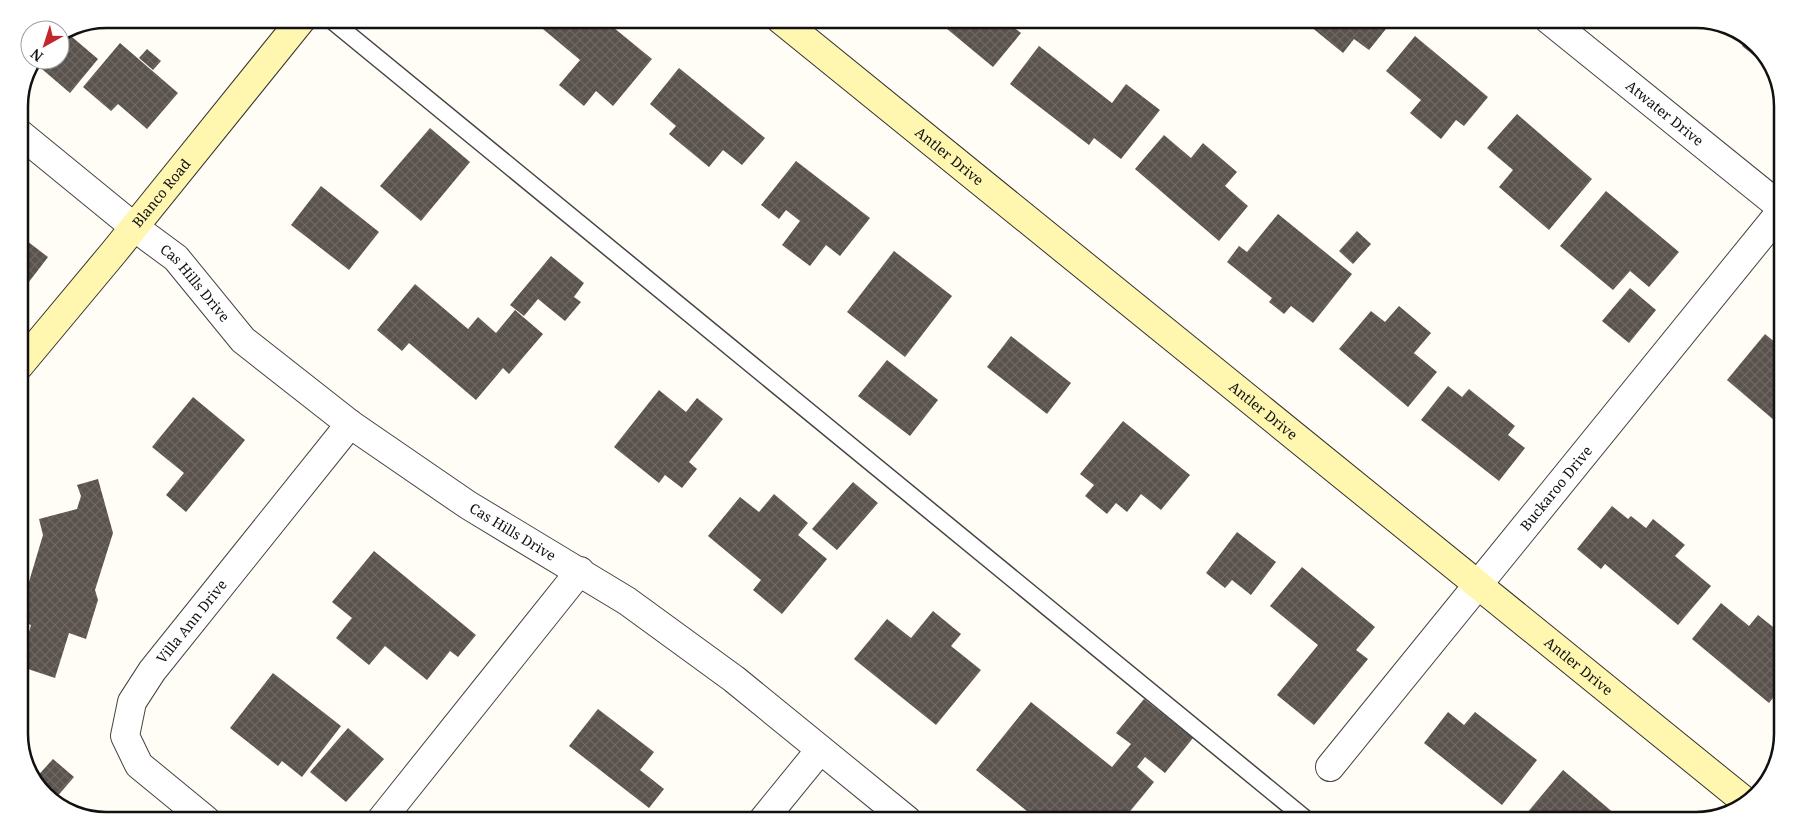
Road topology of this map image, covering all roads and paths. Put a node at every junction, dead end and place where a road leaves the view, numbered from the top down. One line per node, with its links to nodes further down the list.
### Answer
1 (296, 27): 8 (street, Blanco Road)
2 (340, 27): 20 (lane)
3 (790, 27): 12 (street, Antler Drive)
4 (1558, 27): 6 (street, Atwater Drive)
5 (28, 140): 8 (street, Cas Hills Drive)
6 (1773, 202)
7 (1773, 220): 12 (street, Buckaroo Drive)
8 (134, 227): 9 (street, Blanco Road); 10 (street, Cas Hills Drive)
9 (28, 355)
10 (350, 424): 11 (street, Cas Hills Drive); 16 (street, Villa Ann Drive)
11 (580, 571): 13 (street, Cas Hills Drive); 17 (street)
12 (1477, 585): 14 (street, Buckaroo Drive); 15 (street, Antler Drive)
13 (820, 750): 18 (street); 19 (street, Cas Hills Drive)
14 (1330, 768)
15 (1740, 797)
16 (196, 812)
17 (387, 812)
18 (769, 812)
19 (897, 812)
20 (1297, 812)

